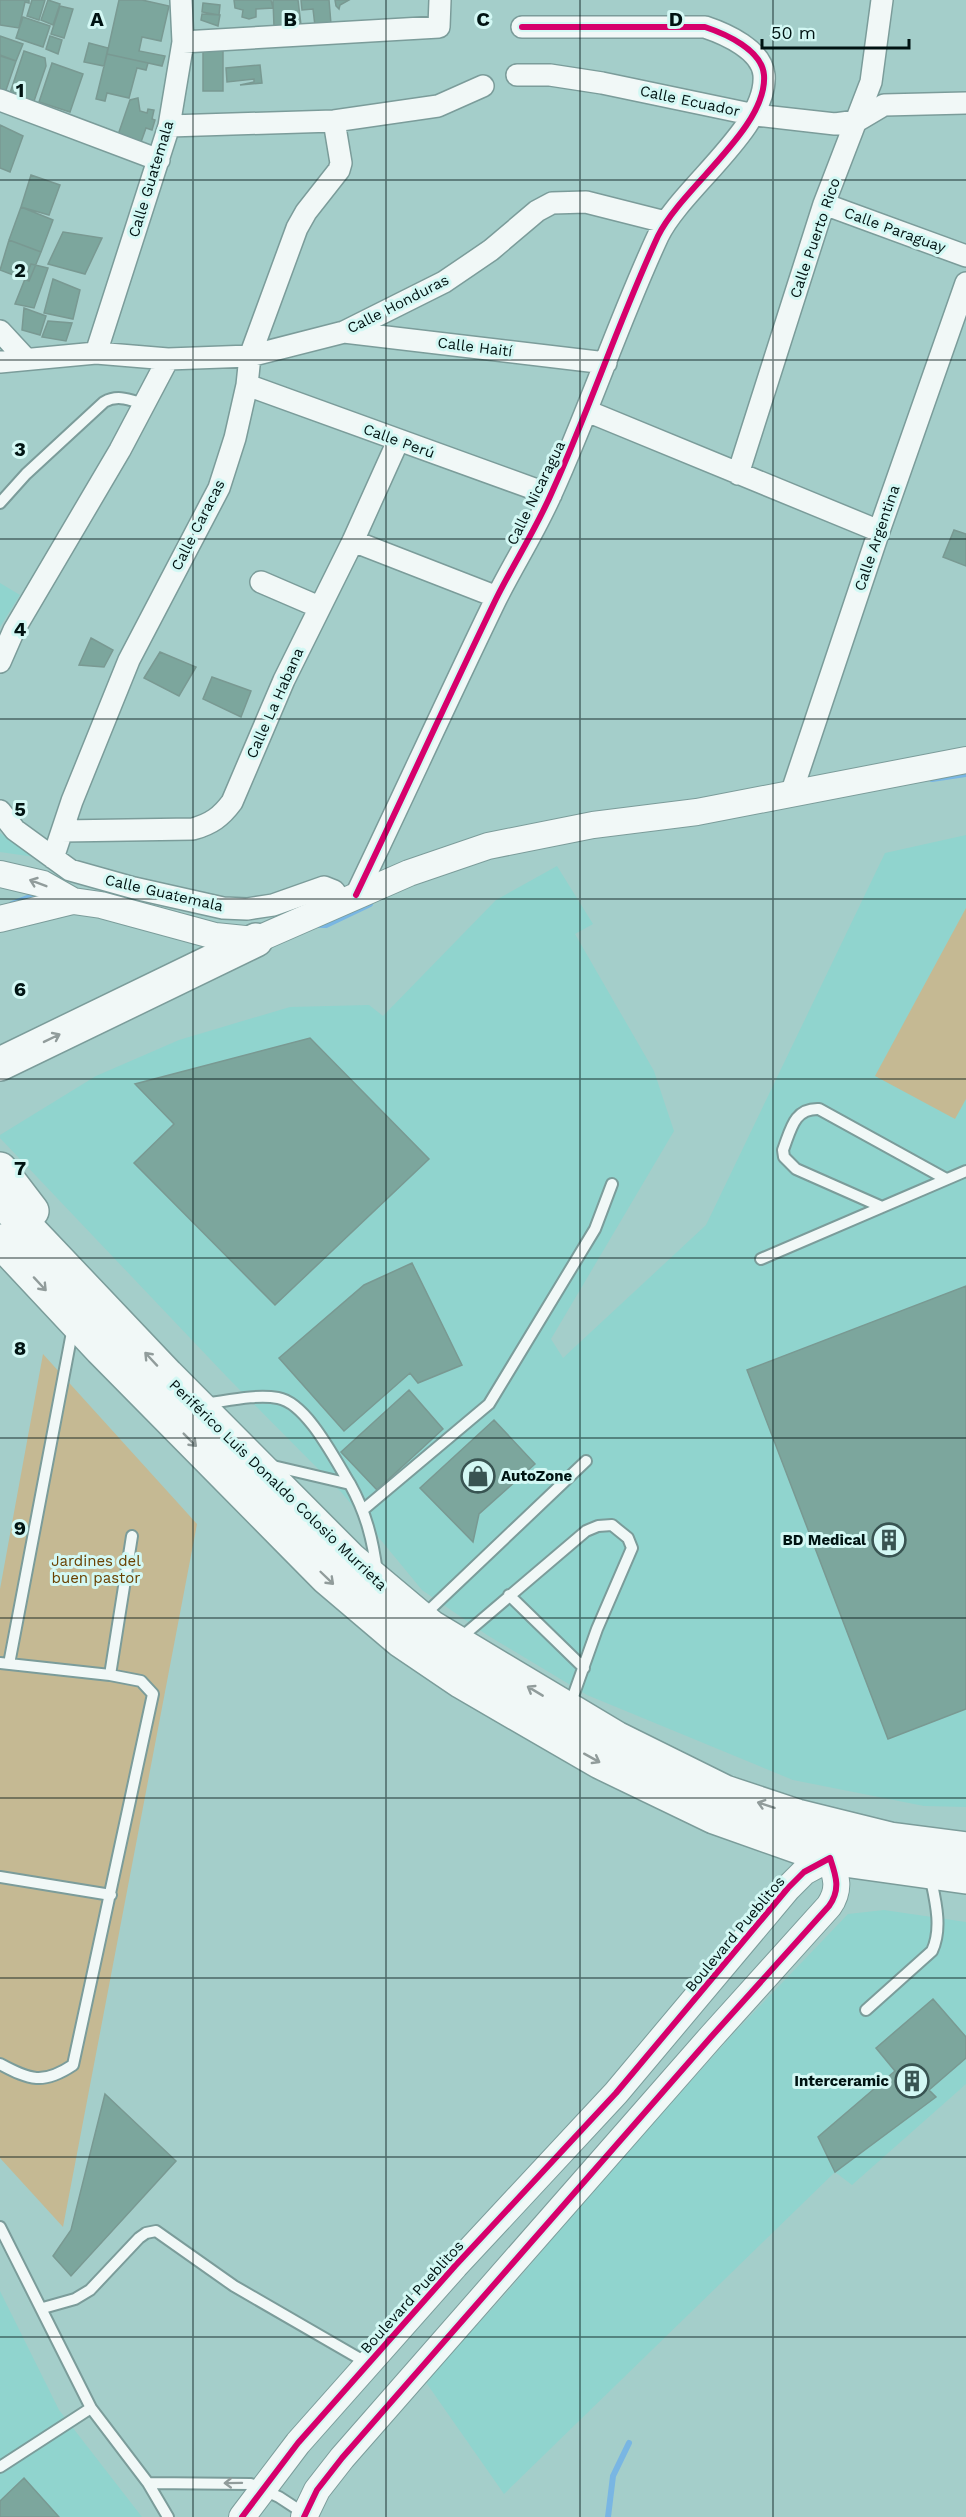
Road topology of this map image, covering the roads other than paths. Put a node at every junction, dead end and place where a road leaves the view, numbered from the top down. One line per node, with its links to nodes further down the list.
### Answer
1 (181, 0): 5 (street, Calle Guatemala)
2 (440, 0): 5 (street)
3 (882, 0): 12 (street, Calle Puerto Rico)
4 (522, 27): 10 (street)
5 (183, 42): 13 (street, Calle Guatemala)
6 (518, 75): 10 (street, Calle Ecuador)
7 (483, 86): 11 (street)
8 (0, 100): 14 (street)
9 (966, 102): 12 (street, Calle Ecuador)
10 (755, 116): 12 (street, Calle Ecuador); 16 (street, Calle Nicaragua)
11 (334, 121): 13 (street); 22 (street, Calle Caracas)
12 (857, 121): 15 (street, Calle Puerto Rico)
13 (169, 126): 14 (street, Calle Guatemala)
14 (159, 160): 21 (street, Calle Guatemala)
15 (824, 204): 17 (street, Calle Paraguay); 31 (street, Calle Puerto Rico)
16 (665, 222): 20 (street, Calle Honduras); 26 (street, Calle Nicaragua)
17 (966, 256)
18 (966, 283): 35 (street, Calle Argentina)
19 (0, 331): 23 (street)
20 (344, 332): 22 (street, Calle Honduras); 26 (street, Calle Haití)
21 (96, 353): 23 (street, Calle Honduras); 24 (street, Calle Honduras)
22 (250, 356): 24 (street, Calle Honduras); 27 (street, Calle Caracas)
23 (25, 358): 25 (street, Calle Honduras)
24 (168, 359): 28 (street)
25 (1, 360)
26 (606, 363): 29 (street, Calle Nicaragua)
27 (248, 385): 30 (street, Calle Perú); 44 (street, Calle Caracas)
28 (144, 404): 32 (lane); 40 (street)
29 (588, 411): 31 (street); 33 (street, Calle Nicaragua)
30 (398, 441): 33 (street, Calle Perú); 36 (street, Calle La Habana)
31 (738, 474): 35 (street)
32 (4, 491): 34 (lane)
33 (551, 495): 38 (street, Calle Nicaragua)
34 (0, 503)
35 (879, 531): 42 (street, Calle Argentina)
36 (353, 541): 38 (street); 39 (street, Calle La Habana)
37 (261, 582): 39 (street)
38 (497, 597): 47 (street, Calle Nicaragua)
39 (319, 608): 44 (street, Calle La Habana)
40 (0, 662)
41 (966, 757): 42 (street)
42 (791, 794): 47 (street)
43 (0, 811): 45 (street, Calle Guatemala)
44 (62, 831): 45 (street, Calle Caracas)
45 (53, 858): 47 (street, Calle Guatemala)
46 (0, 874): 48 (street, one-way to 46)
47 (349, 898): 50 (street)
48 (73, 902): 49 (street); 50 (street)
49 (0, 919)
50 (256, 940): 51 (main road, one-way to 50)
51 (0, 1065)
52 (0, 1169): 60 (main road)
53 (966, 1170): 54 (lane)
54 (946, 1179): 57 (lane); 57 (lane)
55 (612, 1184): 66 (lane)
56 (0, 1198): 60 (main road, Periférico Luis Donaldo Colosio Murrieta)
57 (882, 1207): 59 (lane)
58 (0, 1241): 61 (main road, Periférico Luis Donaldo Colosio Murrieta, one-way to 61)
59 (761, 1259)
60 (107, 1311): 62 (main road, Periférico Luis Donaldo Colosio Murrieta, one-way to 60)
61 (74, 1321): 62 (main road, Periférico Luis Donaldo Colosio Murrieta); 72 (lane)
62 (179, 1408): 63 (main road, Periférico Luis Donaldo Colosio Murrieta); 65 (lane); 69 (main road, Periférico Luis Donaldo Colosio Murrieta, one-way to 69)
63 (249, 1458): 65 (lane); 69 (main road, Periférico Luis Donaldo Colosio Murrieta)
64 (586, 1461): 70 (lane)
65 (350, 1485): 66 (lane)
66 (364, 1509): 69 (lane)
67 (132, 1536): 74 (lane)
68 (509, 1595): 71 (lane); 73 (lane); 73 (lane)
69 (370, 1598): 70 (main road, Periférico Luis Donaldo Colosio Murrieta)
70 (410, 1629): 71 (main road, Periférico Luis Donaldo Colosio Murrieta)
71 (445, 1653): 75 (main road, Periférico Luis Donaldo Colosio Murrieta)
72 (5, 1664): 74 (lane)
73 (584, 1668): 75 (lane)
74 (110, 1675): 83 (lane)
75 (564, 1725): 76 (main road, Periférico Luis Donaldo Colosio Murrieta, one-way to 75); 79 (main road, Periférico Luis Donaldo Colosio Murrieta, one-way to 79)
76 (797, 1816): 77 (main road, Periférico Luis Donaldo Colosio Murrieta); 79 (main road)
77 (890, 1839): 79 (main road); 80 (main road, Periférico Luis Donaldo Colosio Murrieta)
78 (966, 1849): 80 (main road, Periférico Luis Donaldo Colosio Murrieta)
79 (830, 1858): 80 (main road, Periférico Luis Donaldo Colosio Murrieta); 86 (street, Boulevard Pueblitos); 87 (street)
80 (926, 1858): 82 (main road, Periférico Luis Donaldo Colosio Murrieta); 84 (lane)
81 (0, 1876): 83 (lane)
82 (966, 1877)
83 (111, 1895): 85 (lane)
84 (866, 2010)
85 (0, 2064)
86 (616, 2093): 87 (street); 88 (street, Boulevard Pueblitos)
87 (642, 2117): 89 (street)
88 (548, 2167): 89 (street); 92 (street, Boulevard Pueblitos)
89 (578, 2190): 97 (street)
90 (0, 2228): 91 (lane)
91 (43, 2308): 92 (lane); 93 (lane)
92 (369, 2364): 96 (street, Boulevard Pueblitos)
93 (91, 2408): 94 (lane); 95 (lane)
94 (0, 2467)
95 (148, 2483): 96 (lane, one-way to 95); 98 (lane)
96 (262, 2487): 97 (lane); 99 (street, Boulevard Pueblitos)
97 (304, 2515)
98 (168, 2517)
99 (242, 2517)

